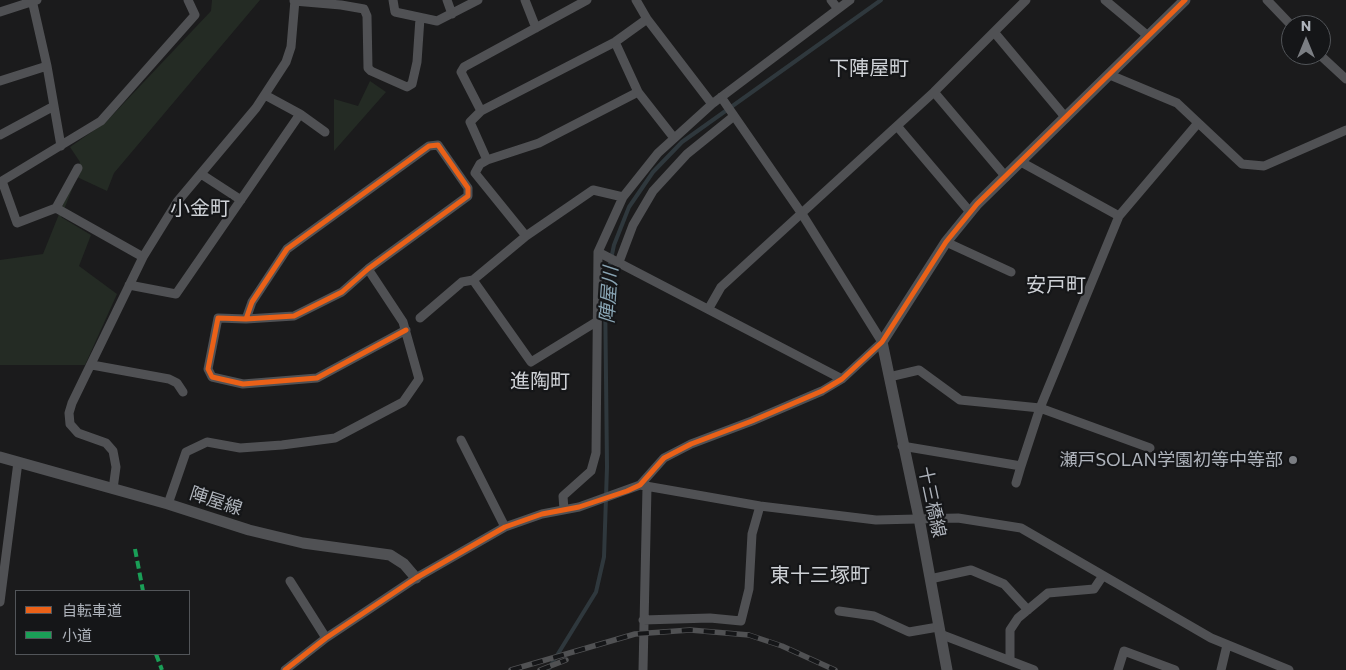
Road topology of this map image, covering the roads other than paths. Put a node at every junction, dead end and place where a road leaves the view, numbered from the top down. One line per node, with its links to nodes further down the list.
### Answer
1 (188, 0): 47 (street)
2 (393, 0): 20 (street)
3 (447, 0): 18 (street)
4 (478, 0): 18 (street)
5 (525, 0): 22 (street)
6 (587, 0): 22 (street)
7 (636, 0): 21 (street)
8 (831, 0): 16 (street)
9 (850, 0): 16 (street)
10 (1026, 0): 23 (street)
11 (1105, 0): 24 (street)
12 (1184, 0): 24 (street)
13 (1267, 0): 19 (street)
14 (34, 1): 17 (street); 27 (street)
15 (295, 1): 20 (street); 33 (street)
16 (838, 9): 34 (street)
17 (0, 12)
18 (452, 14): 20 (street)
19 (1281, 15)
20 (420, 18)
21 (647, 19): 25 (street); 35 (street)
22 (536, 28): 37 (street)
23 (994, 32): 32 (street); 40 (street)
24 (1148, 36): 28 (street)
25 (616, 42): 31 (street); 37 (street)
26 (1331, 65): 29 (street)
27 (47, 66): 30 (street); 36 (street)
28 (1110, 75): 40 (street); 41 (street)
29 (1346, 79)
30 (0, 81)
31 (638, 92): 46 (street); 48 (street)
32 (934, 92): 42 (street); 52 (street)
33 (265, 95): 38 (street); 51 (street)
34 (723, 100): 35 (street); 39 (street)
35 (712, 104): 46 (street)
36 (54, 106): 45 (street); 47 (street)
37 (482, 111): 48 (street)
38 (300, 114): 44 (street); 55 (street)
39 (733, 114): 58 (street); 64 (street)
40 (1066, 118): 49 (street)
41 (1198, 123): 43 (street); 59 (street)
42 (896, 126): 57 (street); 58 (street)
43 (1346, 130)
44 (325, 132)
45 (0, 135)
46 (674, 138): 54 (street)
47 (61, 146): 53 (street)
48 (487, 160): 60 (street)
49 (1021, 162): 52 (street); 59 (street)
50 (78, 168): 56 (street)
51 (200, 174): 55 (street); 63 (street)
52 (1006, 177): 57 (street)
53 (1, 180): 56 (street)
54 (623, 196): 60 (street); 62 (street)
55 (241, 200): 68 (street)
56 (56, 208): 63 (street)
57 (970, 212): 61 (street)
58 (802, 214): 69 (street); 74 (street)
59 (1119, 216): 79 (street)
60 (526, 236): 67 (street)
61 (946, 242): 66 (street); 74 (street)
62 (600, 253): 64 (street); 72 (street)
63 (143, 256): 68 (street)
64 (617, 261): 69 (street)
65 (368, 269): 71 (street); 71 (street); 73 (street)
66 (1011, 272)
67 (473, 280): 70 (street); 72 (street)
68 (129, 285): 75 (street)
69 (709, 308): 77 (street)
70 (420, 318)
71 (246, 319): 73 (street)
72 (596, 322): 91 (street)
73 (406, 330): 89 (street)
74 (882, 342): 76 (street, 十三橋線); 77 (street)
75 (92, 365): 78 (street); 88 (street)
76 (889, 376): 79 (street); 81 (street, 十三橋線)
77 (842, 379): 87 (street)
78 (182, 392)
79 (1040, 408): 82 (street); 85 (street)
80 (461, 440): 93 (street)
81 (902, 446): 85 (street); 92 (street, 十三橋線)
82 (1150, 448)
83 (0, 457): 84 (street, 陣屋線)
84 (18, 462): 88 (street, 陣屋線); 98 (street)
85 (1021, 466): 86 (street)
86 (1016, 483)
87 (643, 486): 90 (street); 91 (street); 101 (street)
88 (113, 489): 89 (street, 陣屋線)
89 (168, 504): 95 (street, 陣屋線)
90 (760, 506): 92 (street); 101 (street)
91 (564, 510): 93 (street)
92 (919, 518): 94 (street); 96 (street, 十三橋線)
93 (505, 527): 95 (street)
94 (1102, 577): 99 (street); 104 (street)
95 (416, 578): 103 (street)
96 (930, 579): 99 (street); 102 (street, 十三橋線)
97 (290, 581): 103 (street)
98 (0, 602)
99 (1028, 610): 105 (street)
100 (839, 611): 102 (street)
101 (643, 620): 107 (street)
102 (939, 631): 105 (street); 108 (street, 十三橋線)
103 (326, 638): 106 (street)
104 (1227, 645): 112 (street); 113 (street)
105 (1010, 660): 109 (street)
106 (286, 670)
107 (643, 670)
108 (947, 670)
109 (1034, 670)
110 (1118, 670): 111 (street)
111 (1175, 670)
112 (1221, 670)
113 (1289, 670)

